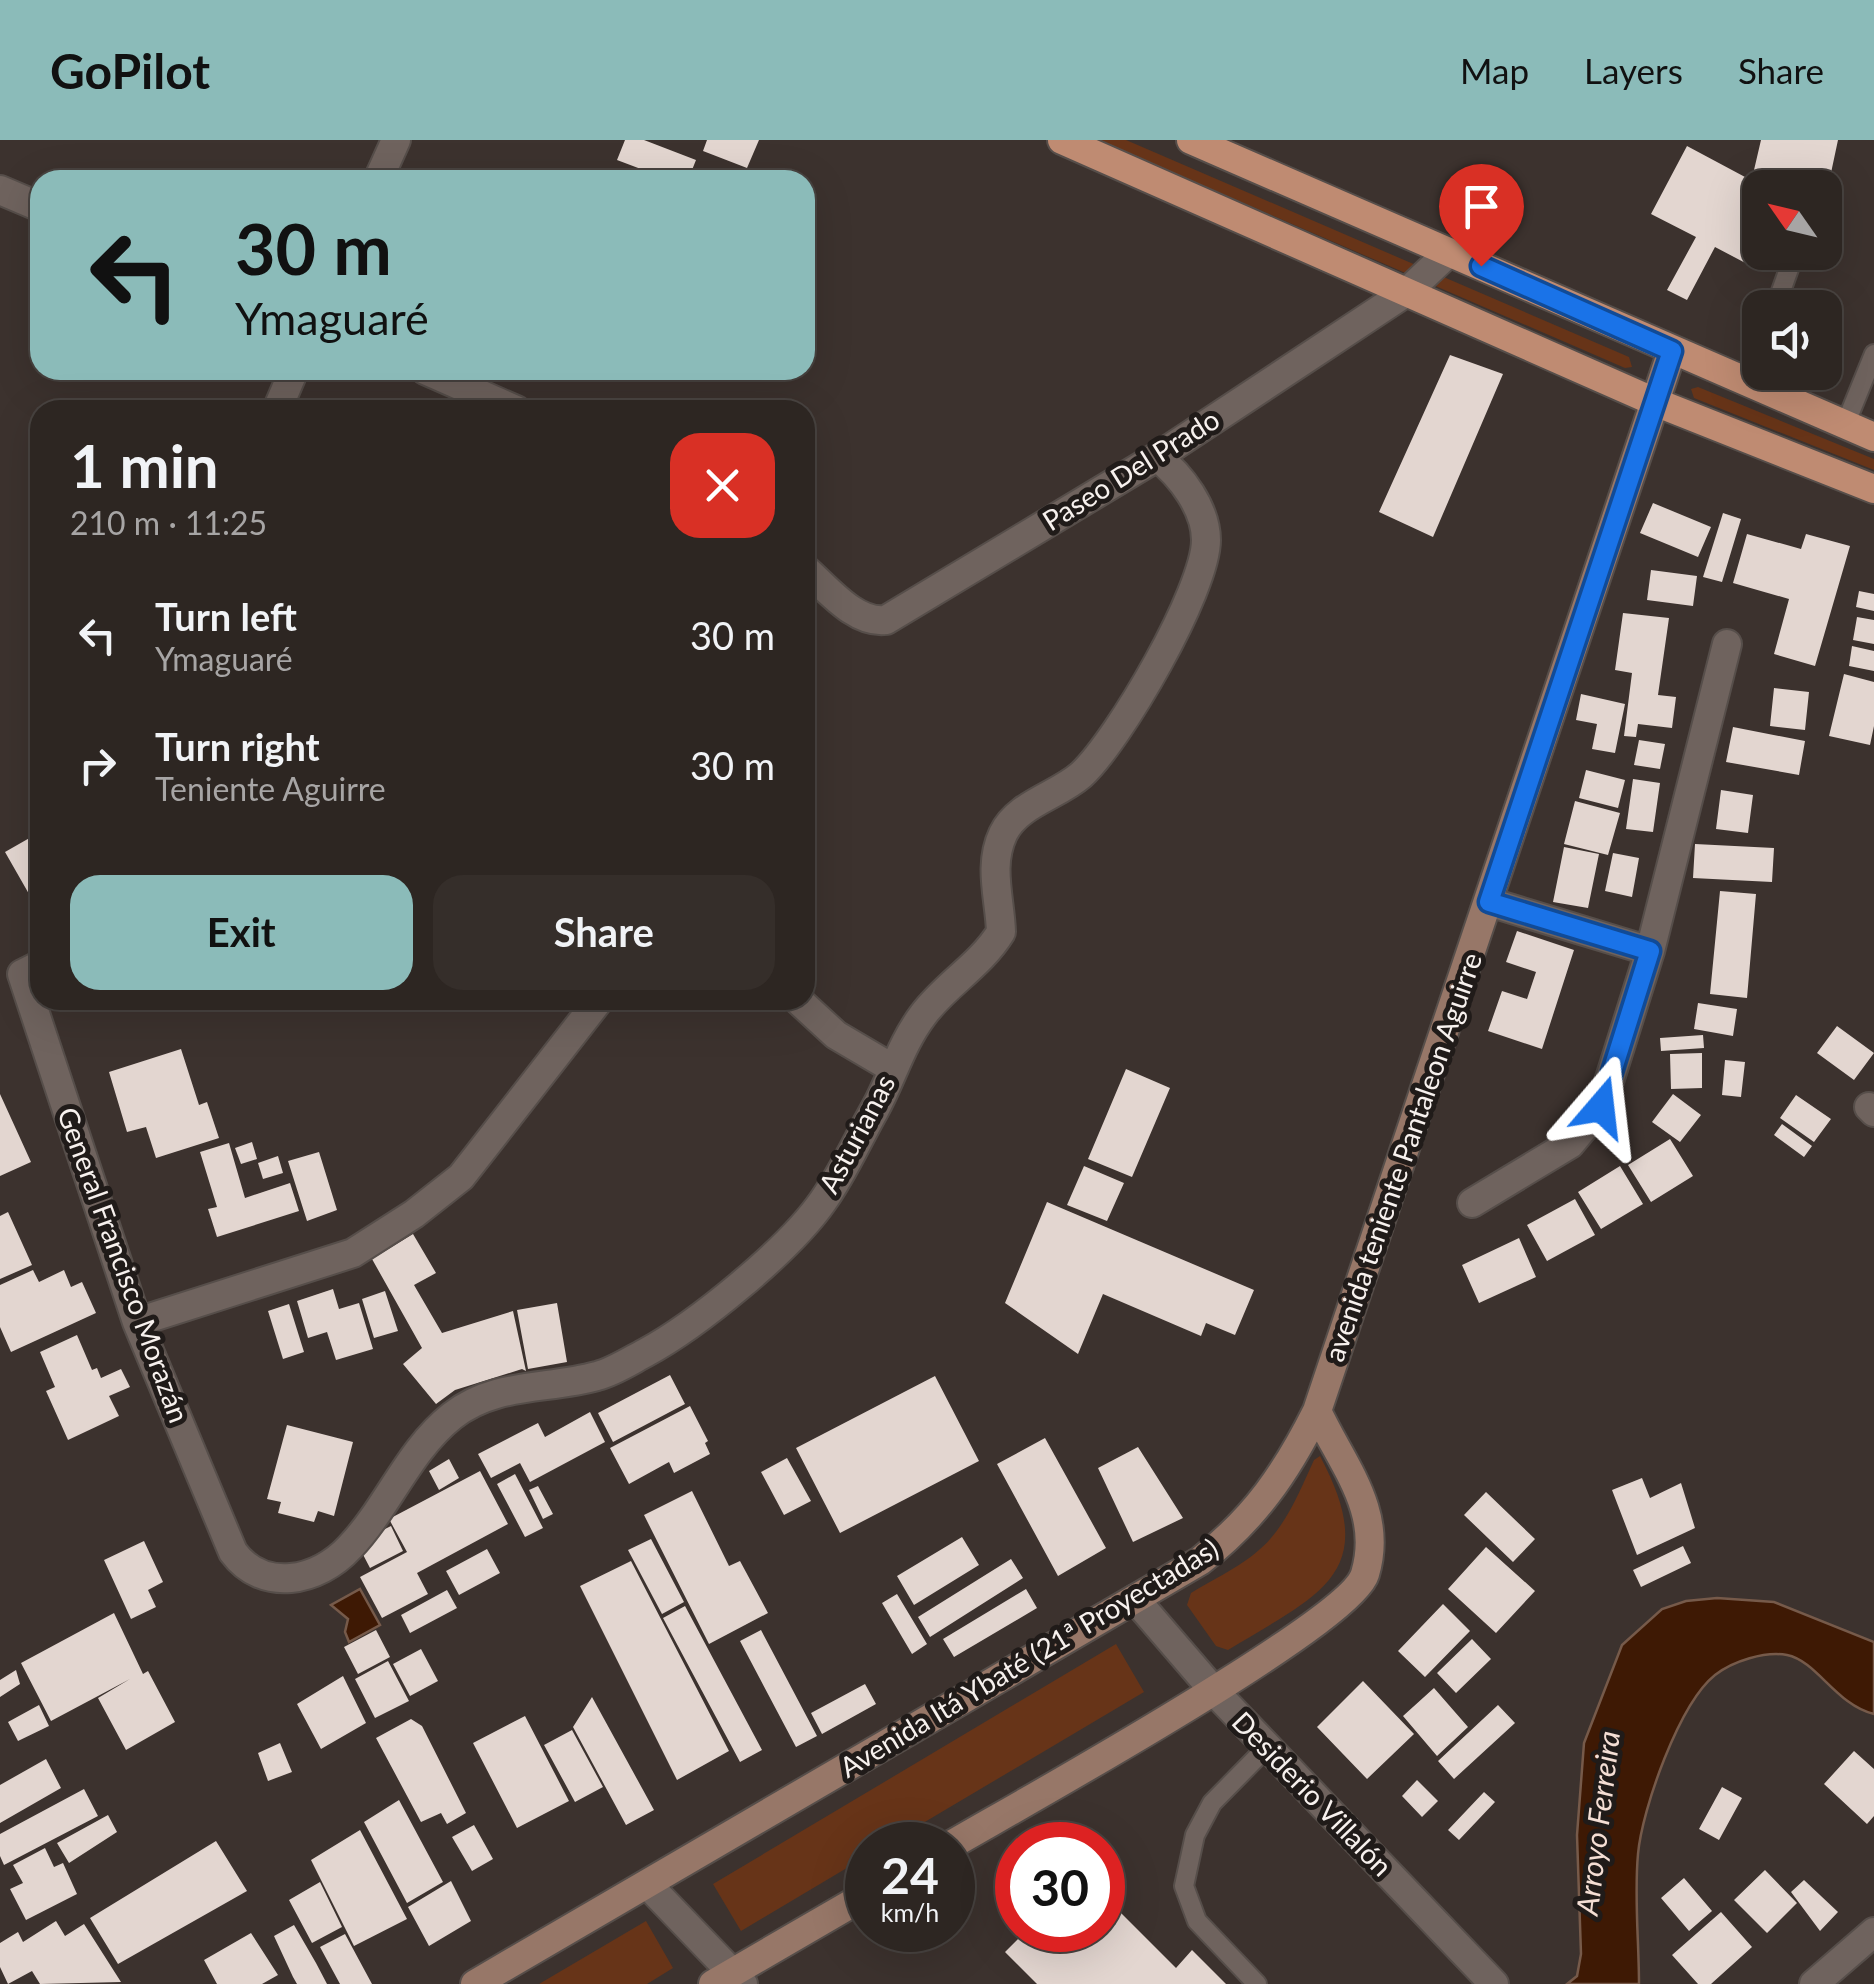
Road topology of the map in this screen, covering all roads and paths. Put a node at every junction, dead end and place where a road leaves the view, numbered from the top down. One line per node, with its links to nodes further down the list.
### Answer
1 (396, 140): 4 (street)
2 (1062, 140): 8 (main road)
3 (1192, 140): 7 (main road)
4 (382, 170)
5 (0, 190): 6 (street)
6 (30, 203)
7 (1450, 252): 8 (street, Paseo Del Prado); 9 (main road)
8 (1408, 291): 15 (main road); 18 (street, Paseo Del Prado)
9 (1672, 351): 12 (main road); 15 (main road, avenida teniente Pantaleon Aguirre)
10 (1874, 354): 16 (lane)
11 (448, 380): 14 (street)
12 (1742, 381)
13 (1762, 390): 16 (main road)
14 (493, 400)
15 (1655, 402): 19 (main road); 22 (main road, avenida teniente Pantaleon Aguirre)
16 (1845, 425): 17 (main road)
17 (1874, 437)
18 (1157, 458): 20 (street, Paseo Del Prado); 27 (street, Asturianas)
19 (1874, 490)
20 (815, 578)
21 (1727, 644): 23 (street)
22 (1489, 902): 23 (street); 30 (main road, avenida teniente Pantaleon Aguirre)
23 (1650, 951): 28 (street)
24 (43, 1010): 29 (street, General Francisco Morazán)
25 (591, 1010): 29 (street)
26 (809, 1010): 27 (street)
27 (892, 1068): 31 (street, Asturianas)
28 (1472, 1204)
29 (138, 1322): 31 (street, General Francisco Morazán)
30 (1317, 1411): 32 (main road, Avenida Itá Ybaté (21ª Proyectadas)); 33 (main road)
31 (233, 1552)
32 (1135, 1599): 33 (street, Desiderio Villalón); 36 (main road, Avenida Itá Ybaté (21ª Proyectadas))
33 (1214, 1691): 34 (street, Desiderio Villalón); 35 (main road)
34 (1267, 1747): 41 (lane); 42 (street, Desiderio Villalón)
35 (975, 1831)
36 (648, 1885): 39 (street); 40 (main road, Avenida Itá Ybaté (21ª Proyectadas))
37 (845, 1908): 39 (main road)
38 (1874, 1932): 43 (street)
39 (730, 1980)
40 (476, 1984)
41 (1257, 1984)
42 (1494, 1984)
43 (1814, 1984)

